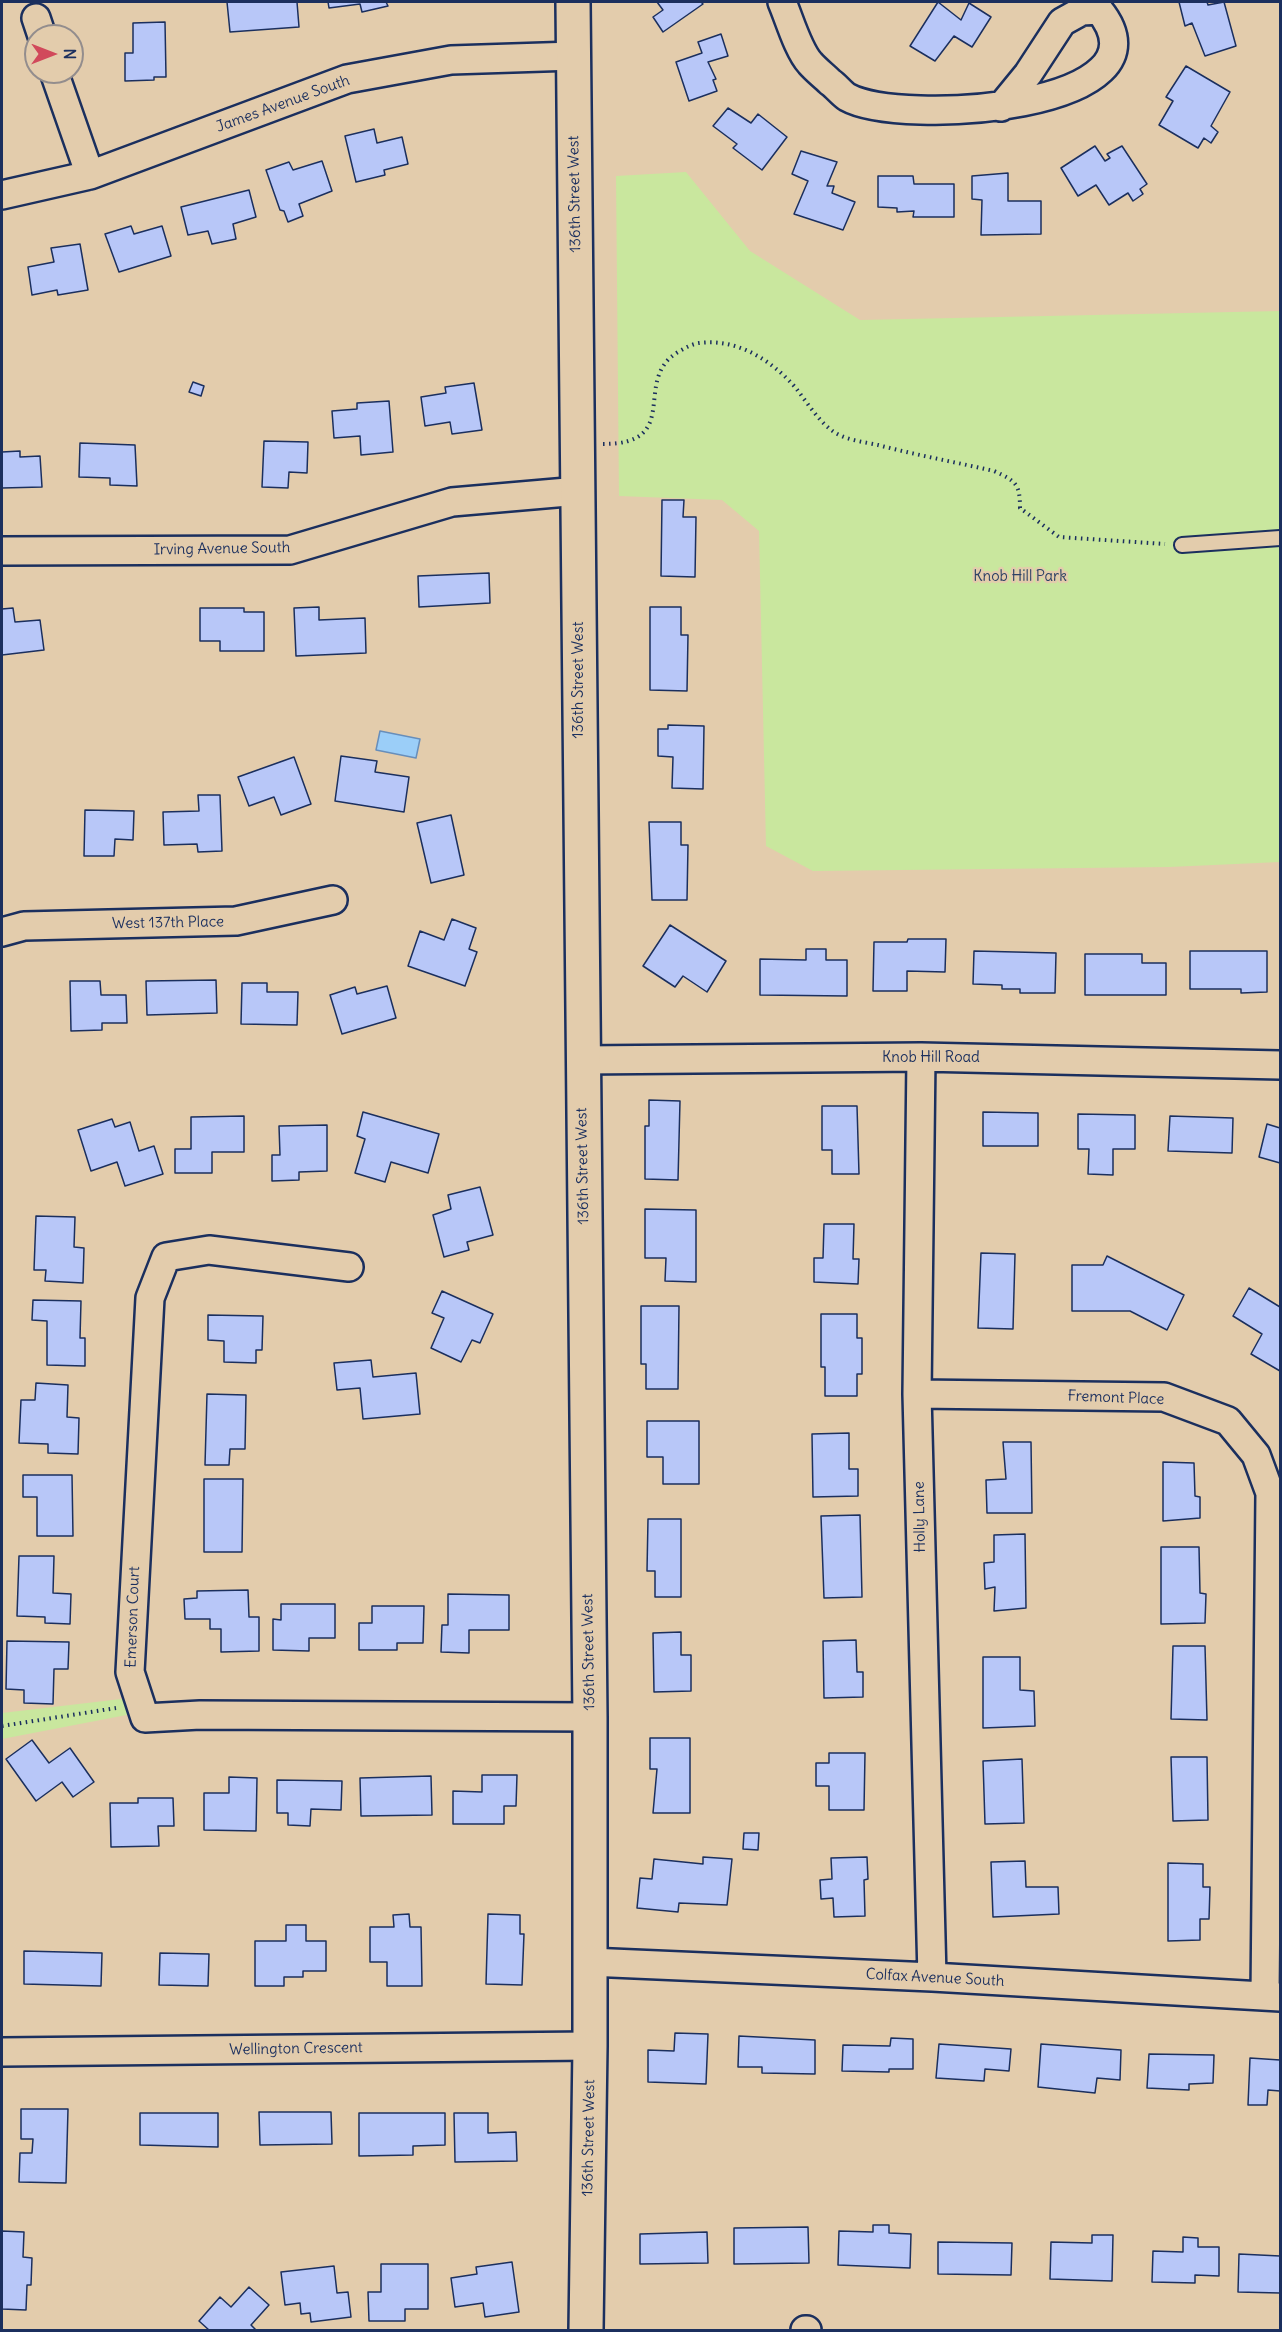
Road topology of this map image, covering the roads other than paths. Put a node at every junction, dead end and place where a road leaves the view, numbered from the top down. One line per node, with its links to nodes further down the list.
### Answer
1 (573, 2): 3 (street, 136th Street West)
2 (782, 2): 5 (street)
3 (574, 56): 6 (street, James Avenue South); 8 (street, 136th Street West)
4 (58, 84): 6 (street)
5 (1001, 107)
6 (90, 175): 7 (street, James Avenue South)
7 (2, 195)
8 (579, 491): 11 (street, Irving Avenue South); 15 (street, 136th Street West)
9 (1281, 538): 10 (lane)
10 (1182, 545)
11 (2, 551)
12 (333, 900): 13 (street, West 137th Place)
13 (2, 932)
14 (921, 1057): 15 (street, Knob Hill Road); 16 (street, Knob Hill Road); 18 (street, Holly Lane)
15 (582, 1060): 20 (street, 136th Street West)
16 (1281, 1065)
17 (349, 1267): 20 (street, Emerson Court)
18 (917, 1394): 19 (street, Fremont Place); 22 (street, Holly Lane)
19 (1275, 1671): 23 (street, Fremont Place)
20 (590, 1717): 21 (street, 136th Street West)
21 (589, 1962): 22 (street, Colfax Avenue South); 24 (street, 136th Street West)
22 (932, 1977): 23 (street, Colfax Avenue South)
23 (1273, 1996)
24 (590, 2046): 25 (street, Wellington Crescent); 26 (street, 136th Street West)
25 (2, 2052)
26 (585, 2331)

